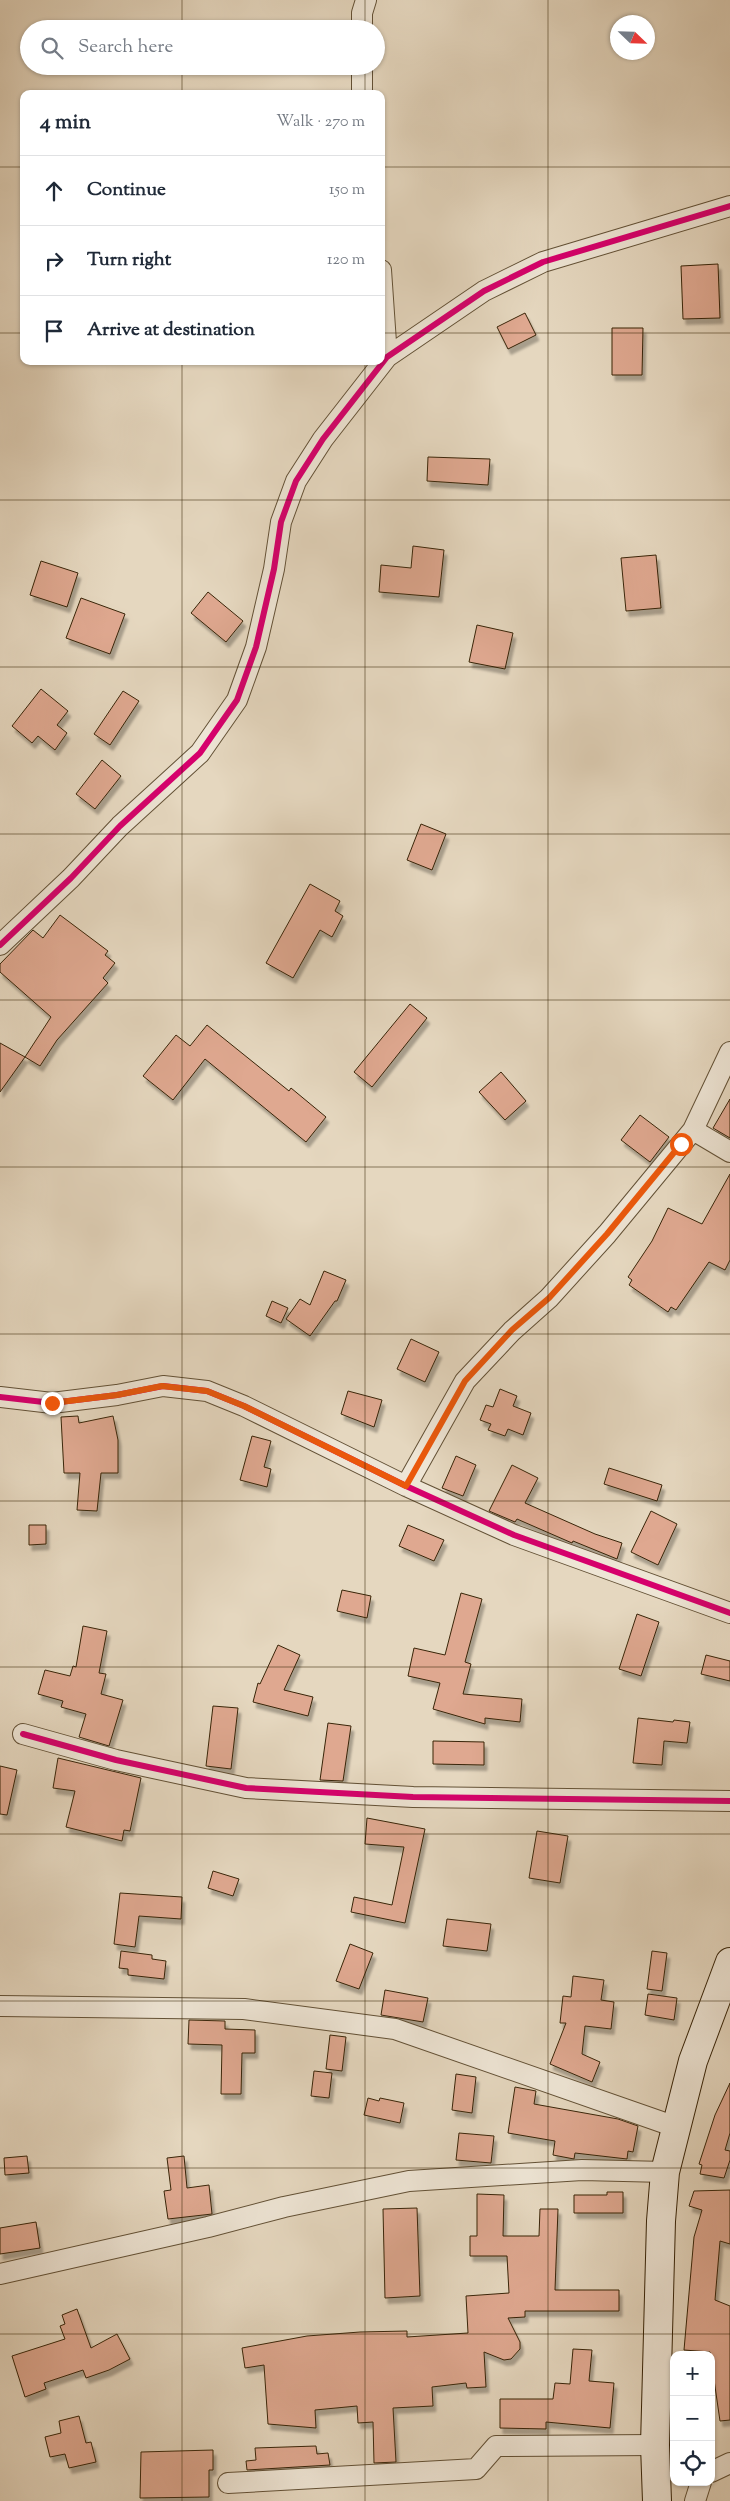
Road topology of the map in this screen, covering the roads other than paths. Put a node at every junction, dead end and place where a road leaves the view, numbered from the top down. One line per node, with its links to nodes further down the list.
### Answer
1 (366, 0): 2 (street)
2 (362, 20)
3 (362, 75): 4 (street)
4 (362, 90)
5 (730, 206): 7 (street)
6 (385, 328): 7 (street)
7 (387, 357): 8 (street)
8 (385, 360)
9 (381, 365): 10 (street)
10 (0, 945)
11 (730, 1052): 12 (street)
12 (693, 1130): 13 (street); 15 (street)
13 (730, 1152)
14 (0, 1397): 15 (street)
15 (406, 1486): 16 (street)
16 (730, 1613)
17 (23, 1734): 18 (street)
18 (730, 1801)
19 (728, 1975): 21 (main road)
20 (0, 2006): 21 (street)
21 (676, 2127): 22 (main road)
22 (665, 2172): 23 (street); 24 (main road)
23 (0, 2274)
24 (654, 2445): 27 (street); 29 (main road)
25 (730, 2464): 26 (street)
26 (715, 2470)
27 (228, 2483)
28 (700, 2486): 30 (street)
29 (657, 2501)
30 (695, 2501)

